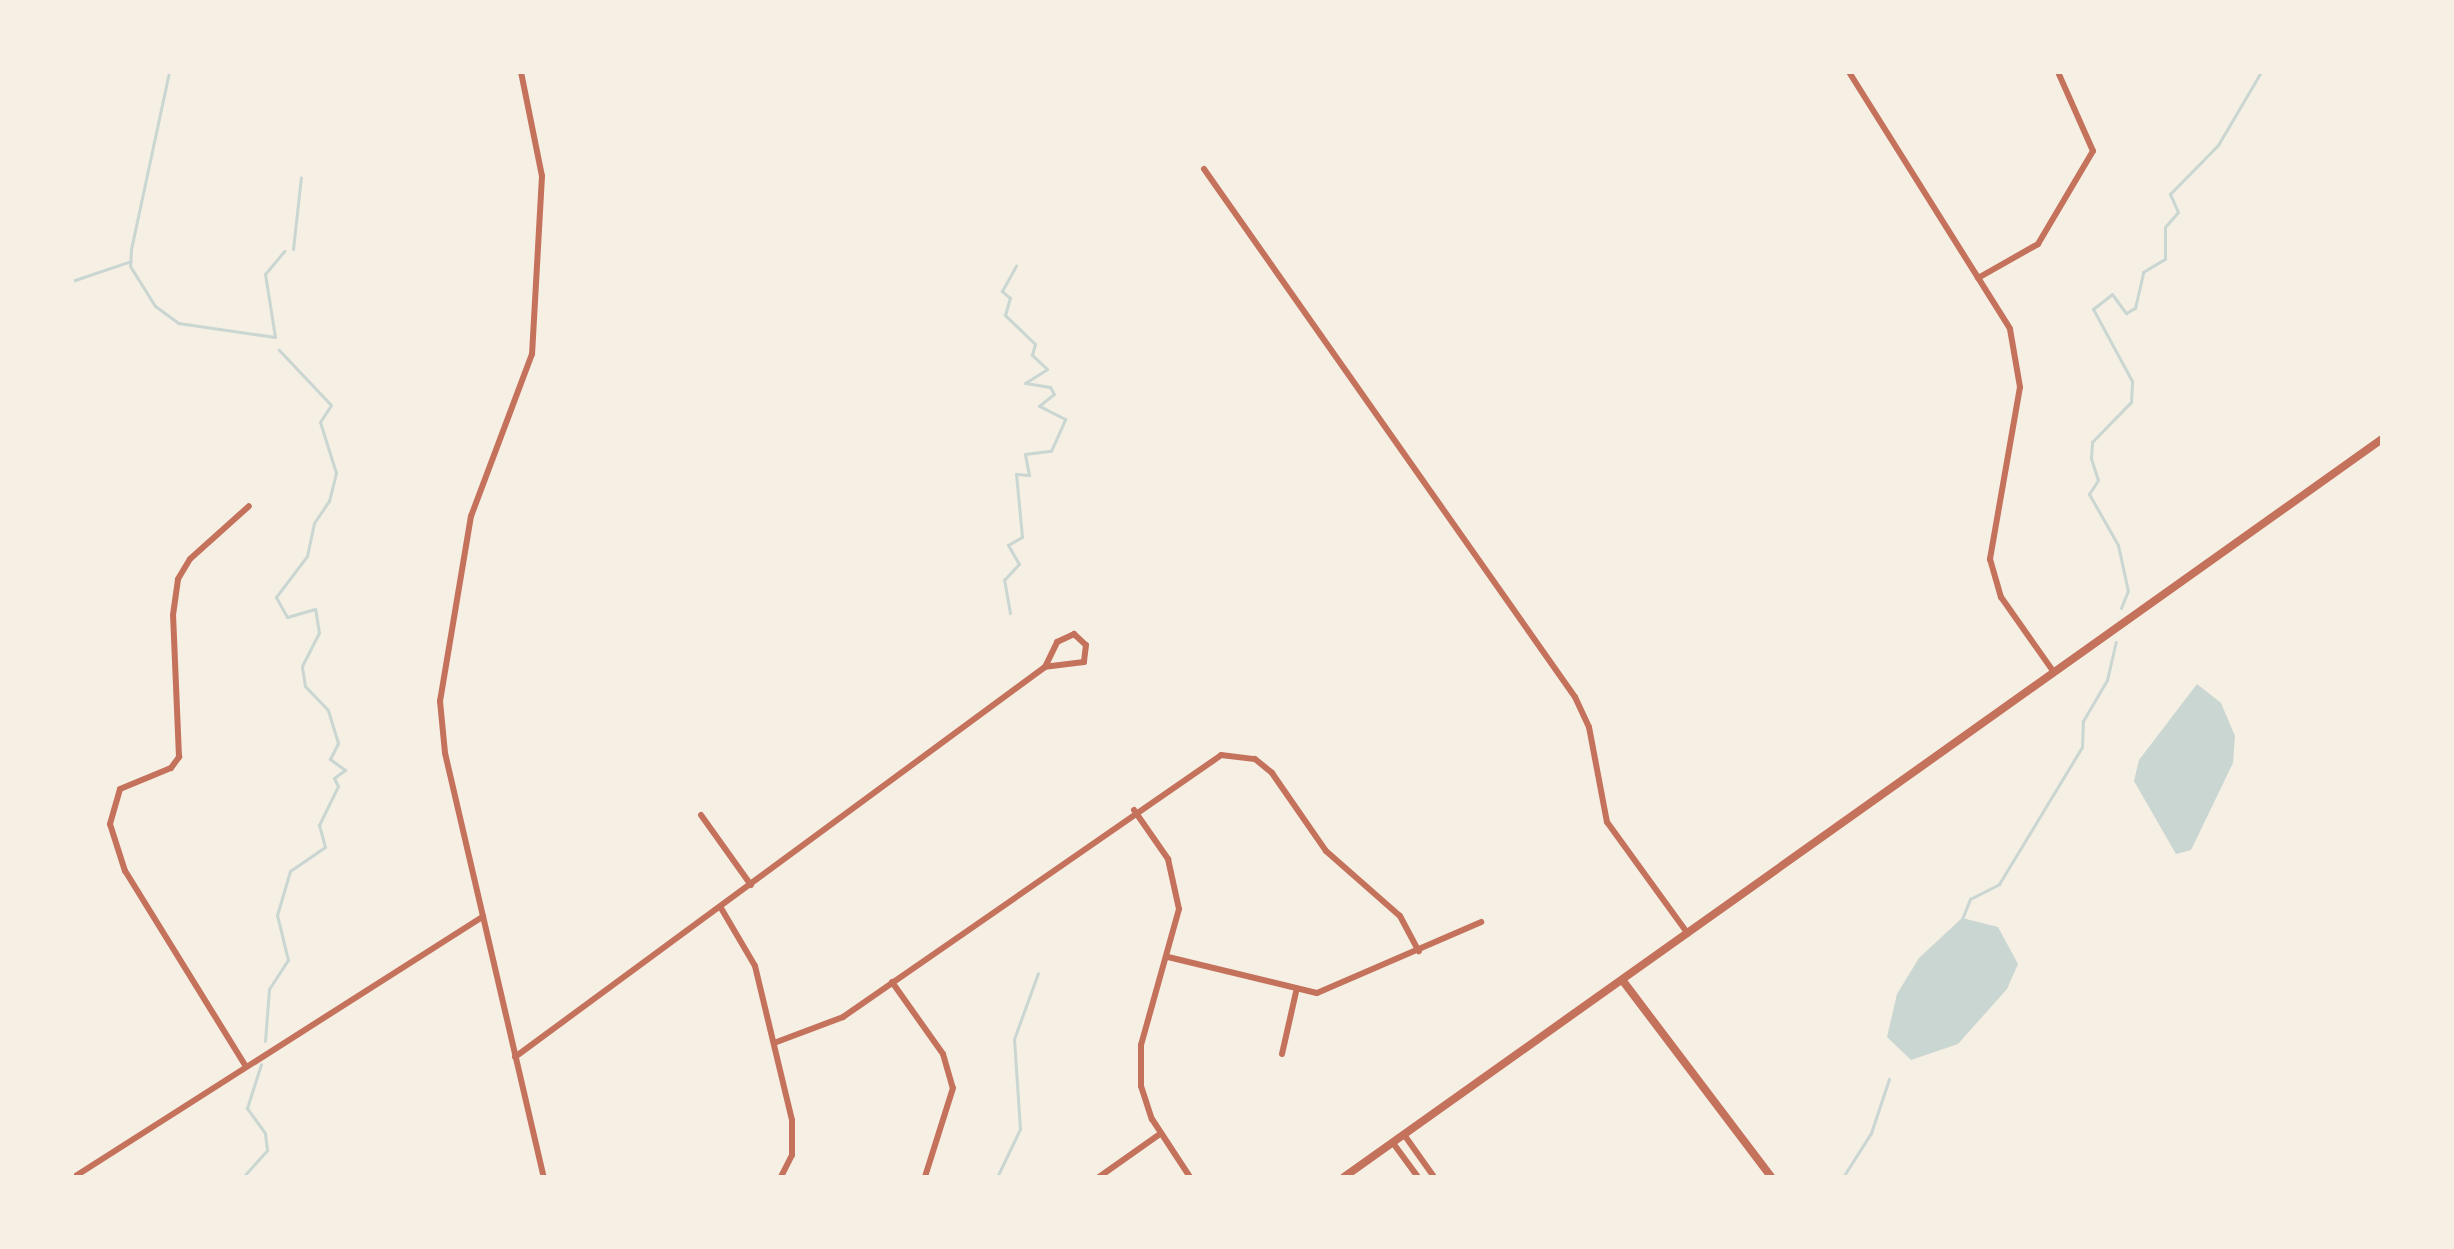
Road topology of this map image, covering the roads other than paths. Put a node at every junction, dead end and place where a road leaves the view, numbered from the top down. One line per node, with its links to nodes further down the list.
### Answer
1 (521, 72): 14 (street)
2 (1849, 72): 5 (street)
3 (2058, 72): 5 (street)
4 (1204, 169): 16 (street)
5 (1978, 278): 9 (street)
6 (2382, 439): 9 (street)
7 (249, 506): 25 (street)
8 (1045, 667): 8 (street); 12 (street)
9 (2053, 671): 16 (street)
10 (1134, 810): 17 (street); 18 (street); 20 (street)
11 (701, 815): 12 (street)
12 (751, 885): 13 (street)
13 (721, 908): 22 (street); 24 (street)
14 (483, 916): 24 (street); 25 (street)
15 (1481, 922): 17 (street)
16 (1688, 934): 19 (street)
17 (1419, 951): 21 (street)
18 (1168, 957): 21 (street); 26 (street)
19 (1623, 981): 27 (street); 38 (street)
20 (892, 982): 22 (street); 32 (street)
21 (1296, 992): 23 (street)
22 (774, 1043): 31 (street)
23 (1282, 1054)
24 (515, 1057): 30 (street)
25 (245, 1065): 29 (street)
26 (1160, 1134): 33 (street); 34 (street)
27 (1405, 1136): 28 (street); 37 (street)
28 (1393, 1143): 35 (street); 36 (street)
29 (74, 1177)
30 (544, 1177)
31 (781, 1177)
32 (925, 1177)
33 (1099, 1177)
34 (1190, 1177)
35 (1344, 1177)
36 (1418, 1177)
37 (1434, 1177)
38 (1771, 1177)

